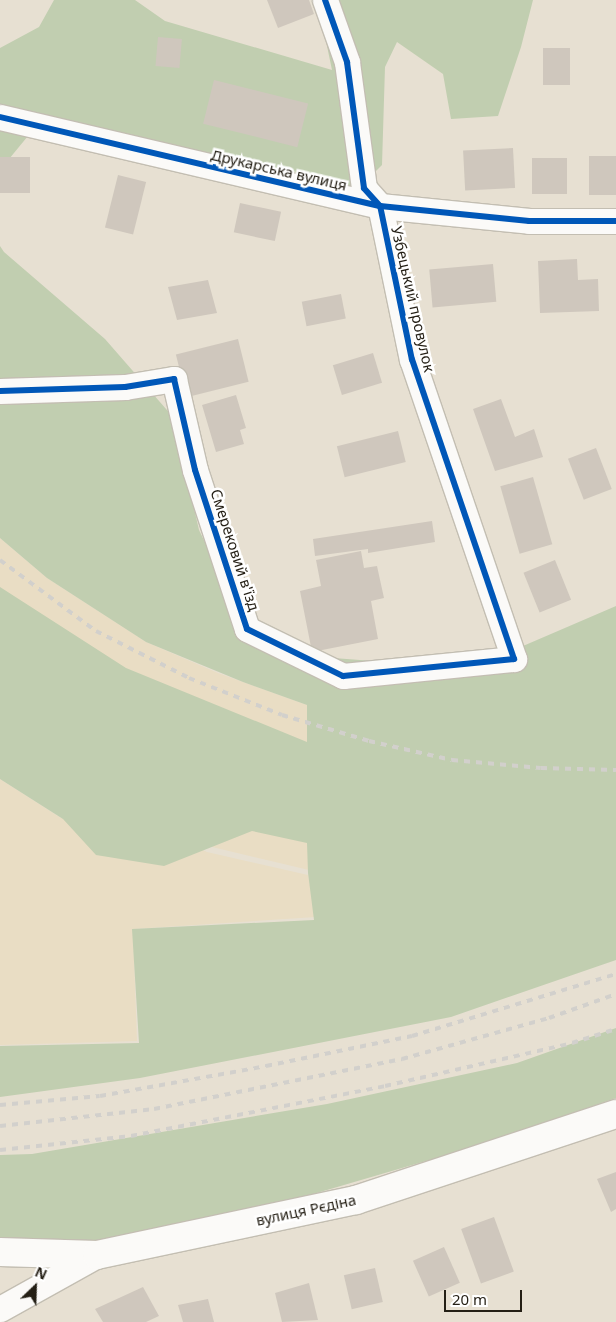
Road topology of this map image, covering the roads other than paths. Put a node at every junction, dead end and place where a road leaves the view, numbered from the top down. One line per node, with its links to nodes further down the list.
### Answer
1 (325, 0): 3 (street, Узбецький провулок)
2 (0, 117): 3 (street, Друкарська вулиця)
3 (380, 206): 4 (street, Друкарська вулиця); 6 (street, Узбецький провулок)
4 (616, 220)
5 (0, 390): 6 (street, Смерековий в'їзд)
6 (514, 659)
7 (616, 1114): 9 (main road, вулиця Рєдіна)
8 (0, 1252): 9 (main road)
9 (97, 1255): 10 (street, вулиця Рєдіна)
10 (0, 1309)

